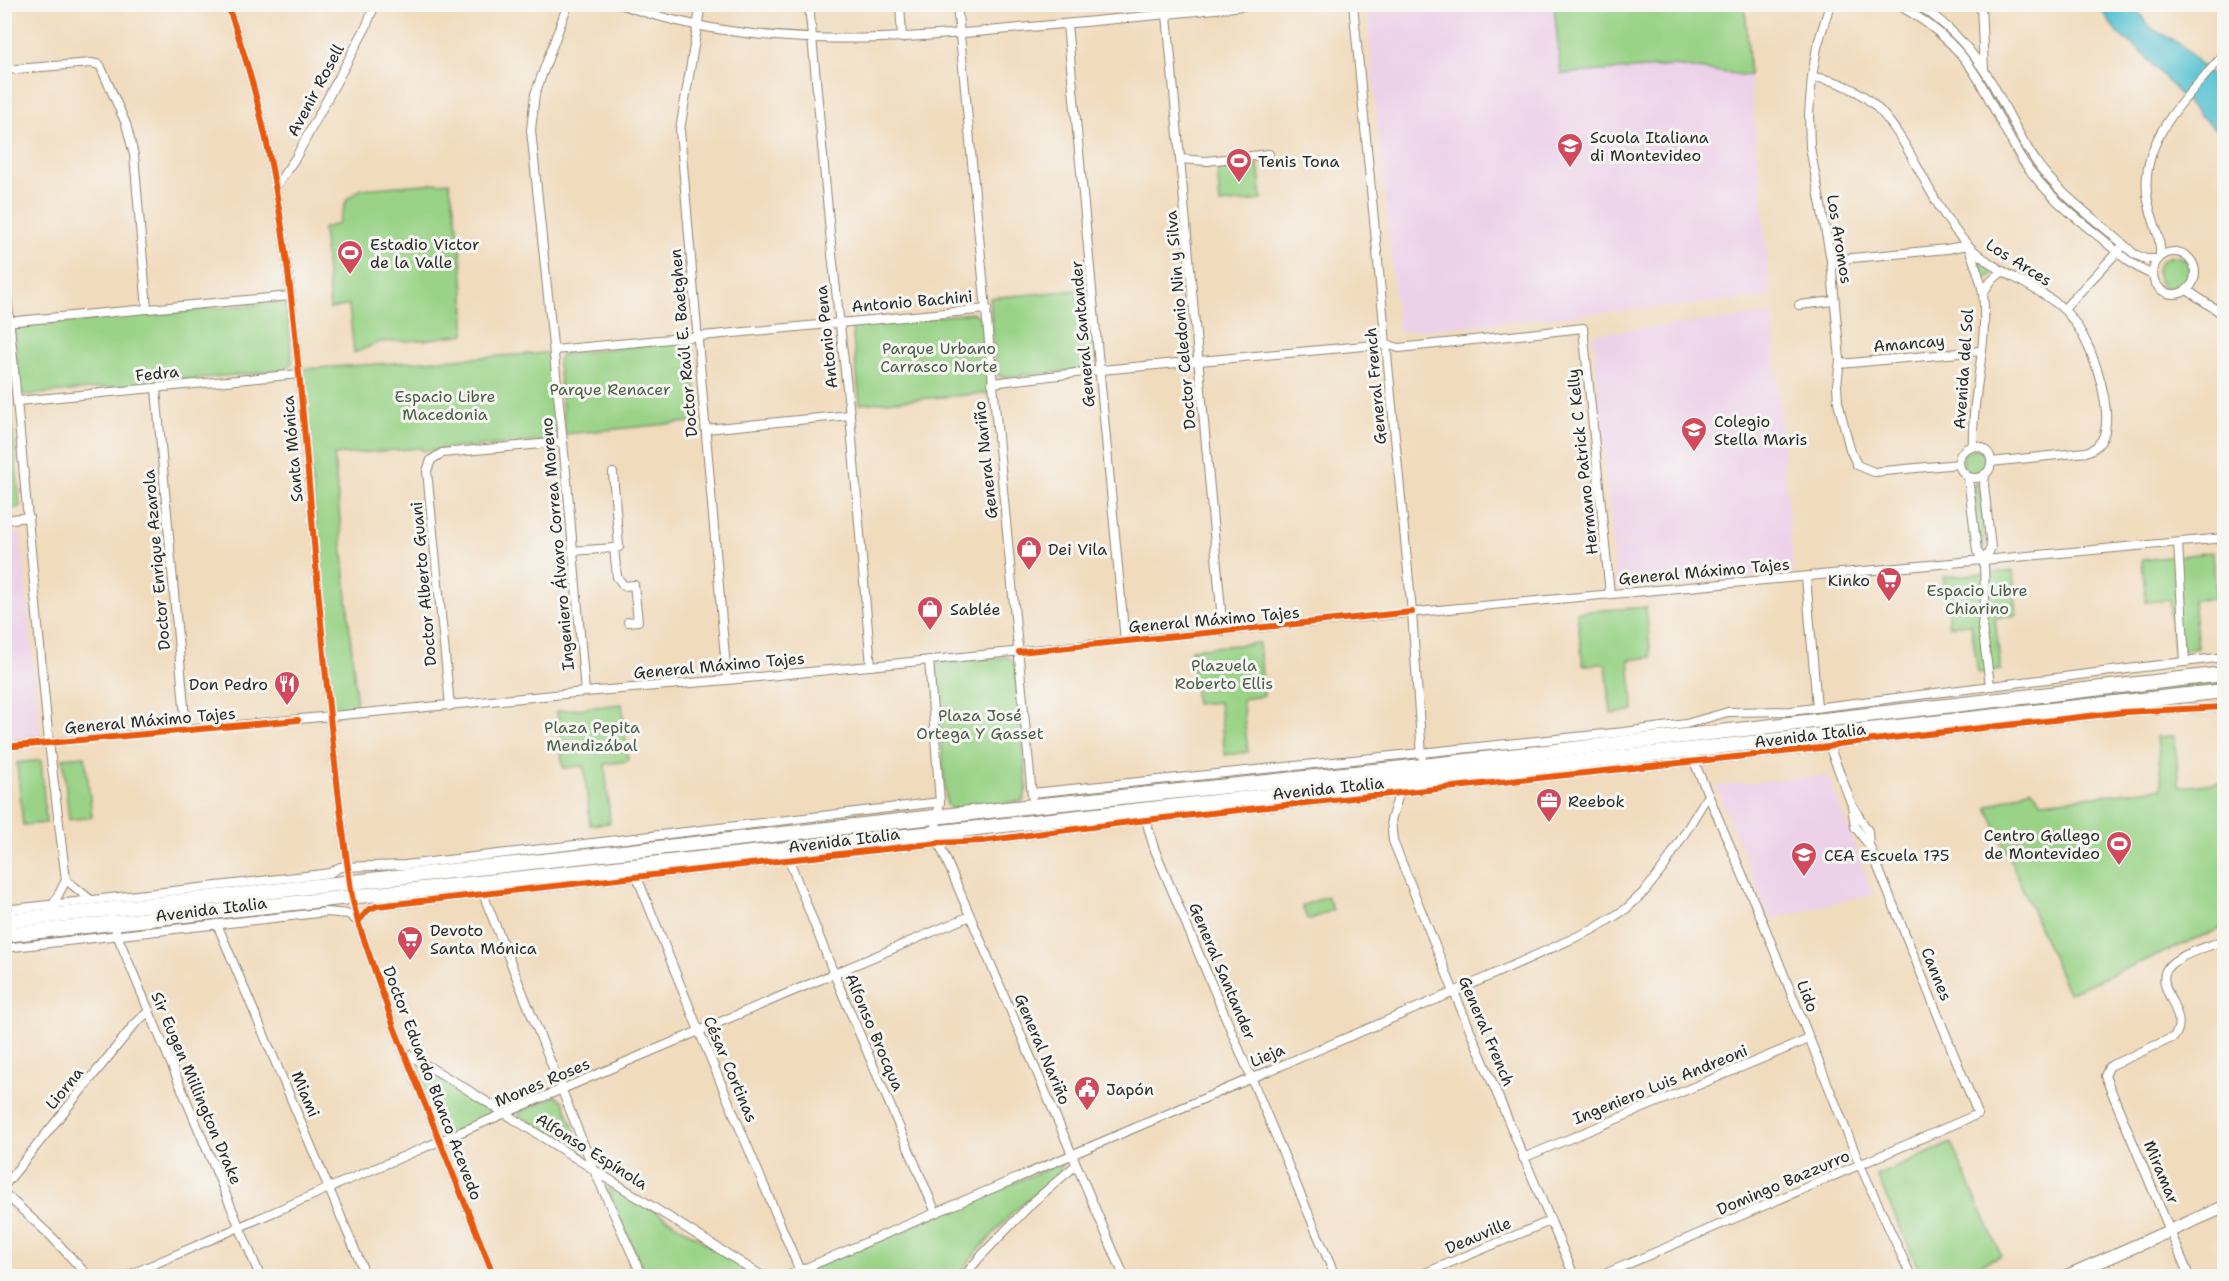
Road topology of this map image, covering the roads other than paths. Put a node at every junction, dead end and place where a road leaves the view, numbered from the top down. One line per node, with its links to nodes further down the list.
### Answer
1 (227, 4): 29 (street, Santa Mónica)
2 (375, 4): 29 (street, Avenir Rosell)
3 (568, 4): 53 (street, Ingeniero Álvaro Correa Moreno)
4 (620, 4): 19 (street)
5 (701, 4): 19 (street, Doctor Raúl E. Baetghen)
6 (809, 4): 22 (street, Antonio Pena)
7 (900, 4): 21 (street)
8 (957, 4): 20 (street, General Nariño)
9 (1166, 4): 17 (street, Doctor Celedonio Nin y Silva)
10 (1261, 4): 11 (street); 17 (street)
11 (1321, 4)
12 (1353, 4): 52 (street, General French)
13 (1830, 4): 26 (street, Los Aromos)
14 (1896, 4): 25 (street)
15 (1916, 4): 25 (street)
16 (1981, 4): 25 (street)
17 (1167, 14): 18 (street); 28 (street, Doctor Celedonio Nin y Silva)
18 (1067, 24): 20 (street); 57 (street, General Santander)
19 (696, 25): 22 (street); 51 (street, Doctor Raúl E. Baetghen)
20 (960, 34): 21 (street); 46 (street, General Nariño)
21 (902, 38): 22 (street)
22 (812, 39): 50 (street, Antonio Pena)
23 (2223, 56): 30 (street)
24 (4, 70): 45 (street)
25 (1980, 74): 31 (street); 34 (street)
26 (1812, 76): 32 (street, Los Arces); 36 (street, Los Aromos)
27 (1269, 154): 28 (street)
28 (1180, 159): 55 (street, Doctor Celedonio Nin y Silva)
29 (276, 186): 42 (street, Santa Mónica)
30 (2160, 240): 33 (street); 35 (street)
31 (2124, 244): 34 (street); 35 (street)
32 (1968, 245): 36 (street); 38 (street, Los Arces); 41 (street, Avenida del Sol)
33 (2174, 251): 35 (street); 40 (street)
34 (2118, 252): 39 (street); 47 (street)
35 (2159, 258): 39 (street)
36 (1831, 260): 43 (street, Los Aromos)
37 (4, 262): 49 (street)
38 (2002, 272): 41 (street, Avenida del Sol); 47 (street, Los Arces)
39 (2153, 275): 40 (street)
40 (2187, 290): 48 (street)
41 (1983, 293): 54 (street, Avenida del Sol)
42 (290, 296): 45 (street); 58 (street, Santa Mónica)
43 (1835, 301): 44 (street); 56 (street, Los Aromos)
44 (1799, 304)
45 (147, 309): 49 (street)
46 (987, 309): 50 (street, Antonio Bachini); 59 (street, General Nariño)
47 (2064, 309): 66 (street, Los Arces)
48 (2224, 315)
49 (7, 322): 61 (street)
50 (841, 322): 51 (street, Antonio Bachini); 62 (street, Antonio Pena)
51 (698, 336): 53 (street, Antonio Bachini); 63 (street, Doctor Raúl E. Baetghen)
52 (1386, 344): 55 (street); 79 (street, Hermano Patrick C Kelly); 80 (street, General French)
53 (554, 350): 64 (street, Ingeniero Álvaro Correa Moreno)
54 (1981, 351): 56 (street, Amancay); 65 (street, Avenida del Sol)
55 (1198, 360): 57 (street); 82 (street, Doctor Celedonio Nin y Silva)
56 (1840, 364): 67 (street, Los Aromos)
57 (1101, 370): 59 (street); 83 (street, General Santander)
58 (299, 374): 60 (street, Fedra); 98 (street, Santa Mónica)
59 (992, 383): 84 (street, General Nariño)
60 (156, 389): 61 (street, Fedra); 99 (street, Doctor Enrique Azarola)
61 (18, 401): 71 (street)
62 (850, 415): 63 (street); 88 (street, Antonio Pena)
63 (706, 429): 90 (street, Doctor Raúl E. Baetghen)
64 (563, 442): 76 (street, Ingeniero Álvaro Correa Moreno); 95 (street, Doctor Alberto Guani)
65 (1973, 447): 66 (street); 67 (street)
66 (1991, 462): 69 (street)
67 (1959, 464): 70 (street)
68 (613, 473): 75 (street)
69 (1985, 474): 70 (street); 77 (street)
70 (1968, 477): 77 (street)
71 (29, 517): 72 (street); 102 (street)
72 (4, 520)
73 (2224, 538): 74 (street, General Máximo Tajes)
74 (2178, 543): 77 (street, General Máximo Tajes); 87 (street)
75 (614, 548): 76 (street); 81 (street)
76 (572, 551): 93 (street, Ingeniero Álvaro Correa Moreno)
77 (1984, 561): 78 (street, General Máximo Tajes); 91 (street)
78 (1806, 577): 79 (street, General Máximo Tajes); 96 (street)
79 (1610, 594): 80 (street, General Máximo Tajes)
80 (1412, 612): 82 (street, General Máximo Tajes); 105 (street, General French)
81 (628, 622)
82 (1223, 632): 83 (street, General Máximo Tajes)
83 (1125, 640): 84 (street, General Máximo Tajes)
84 (1019, 652): 86 (street, General Máximo Tajes); 108 (street, General Nariño)
85 (2224, 657): 87 (street, Avenida Italia)
86 (929, 660): 88 (street, General Máximo Tajes); 109 (street)
87 (2186, 662): 91 (street, Avenida Italia)
88 (872, 666): 90 (street, General Máximo Tajes)
89 (2224, 674): 100 (main road, Avenida Italia)
90 (727, 680): 93 (street, General Máximo Tajes)
91 (1990, 686): 96 (street, Avenida Italia)
92 (2224, 691): 94 (main road, Avenida Italia)
93 (585, 692): 95 (street, General Máximo Tajes)
94 (2159, 704): 97 (street, Avenida Italia); 101 (main road, Avenida Italia)
95 (450, 706): 98 (street, General Máximo Tajes)
96 (1817, 707): 100 (street, Avenida Italia)
97 (2224, 707)
98 (331, 717): 99 (street, General Máximo Tajes); 117 (street, Santa Mónica)
99 (186, 729): 102 (street, General Máximo Tajes)
100 (1687, 730): 104 (street, Lido); 105 (main road, Avenida Italia)
101 (1827, 741): 104 (main road, Avenida Italia); 150 (street, Cannes)
102 (49, 743): 103 (street, General Máximo Tajes); 120 (street)
103 (4, 747)
104 (1691, 756): 106 (street, Avenida Italia); 107 (street, Lido); 111 (main road, Avenida Italia)
105 (1422, 759): 108 (main road, Avenida Italia)
106 (1399, 794): 111 (street, Avenida Italia); 142 (street, General French)
107 (1708, 795): 142 (street, Lieja); 145 (street, Lido)
108 (1032, 799): 110 (main road, Avenida Italia)
109 (940, 802): 112 (street); 115 (street, Avenida Italia)
110 (962, 814): 112 (main road, Avenida Italia); 113 (street)
111 (1147, 815): 113 (main road, Avenida Italia); 114 (street, Avenida Italia); 147 (street, General Santander)
112 (937, 816): 114 (street); 115 (main road, Avenida Italia)
113 (964, 830): 114 (main road, Avenida Italia)
114 (937, 838): 116 (street, Avenida Italia); 123 (main road, Avenida Italia); 132 (street, General Nariño)
115 (595, 849): 118 (main road, Avenida Italia)
116 (789, 860): 119 (street, Avenida Italia); 141 (street, Alfonso Brocqua)
117 (348, 866): 118 (street, Avenida Italia); 121 (street, Santa Mónica); 127 (street, Avenida Italia)
118 (405, 870): 121 (main road, Avenida Italia); 125 (main road); 126 (street)
119 (637, 877): 124 (street, Avenida Italia); 144 (street, César Cortinas)
120 (66, 880): 127 (street); 129 (street)
121 (350, 882): 122 (main road, Avenida Italia); 125 (street, Santa Mónica); 128 (main road)
122 (293, 888): 128 (street); 130 (main road, Avenida Italia)
123 (433, 894): 124 (street, Avenida Italia); 126 (main road, Avenida Italia)
124 (483, 894): 148 (street)
125 (359, 896): 126 (main road, Avenida Italia); 128 (main road, Avenida Italia); 135 (street, Doctor Eduardo Blanco Acevedo)
126 (410, 897): 135 (street, Avenida Italia)
127 (91, 900): 129 (street, Avenida Italia); 130 (street)
128 (295, 903): 137 (main road, Avenida Italia)
129 (54, 904): 131 (street, Avenida Italia); 133 (street)
130 (109, 909): 133 (main road, Avenida Italia); 137 (street, Sir Eugen Millington Drake)
131 (4, 910)
132 (970, 916): 141 (street, Mones Roses); 152 (street, General Nariño)
133 (42, 917): 134 (main road, Avenida Italia)
134 (4, 921)
135 (358, 922): 136 (street, Avenida Italia); 146 (street, Doctor Eduardo Blanco Acevedo)
136 (217, 924): 137 (street, Avenida Italia); 158 (street, Miami)
137 (116, 930): 138 (main road, Avenida Italia); 140 (street, Avenida Italia); 143 (street, Sir Eugen Millington Drake)
138 (4, 935)
139 (2224, 940): 164 (street, Miramar)
140 (4, 948)
141 (834, 974): 144 (street, Mones Roses); 161 (street, Alfonso Brocqua)
142 (1454, 992): 147 (street, Lieja); 153 (street, General French)
143 (148, 1011): 157 (street, Liorna); 163 (street, Sir Eugen Millington Drake)
144 (699, 1031): 148 (street, Mones Roses); 165 (street, César Cortinas)
145 (1809, 1039): 153 (street, Ingeniero Luis Andreoni); 155 (street, Lido)
146 (404, 1052): 149 (street, Alfonso Espínola); 151 (street, Doctor Eduardo Blanco Acevedo)
147 (1252, 1078): 152 (street, Lieja); 176 (street, General Santander)
148 (562, 1090): 149 (street, Mones Roses); 156 (street)
149 (506, 1114): 151 (street, Mones Roses); 156 (street, Alfonso Espínola)
150 (1978, 1114): 155 (street, Domingo Bazzurro)
151 (439, 1142): 158 (street, Mones Roses); 170 (street, Doctor Eduardo Blanco Acevedo)
152 (1071, 1154): 154 (street, General Nariño); 161 (street, Lieja)
153 (1523, 1158): 162 (street, General French)
154 (1076, 1165): 174 (street); 175 (street, General Nariño)
155 (1860, 1165): 179 (street, Domingo Bazzurro); 180 (street, Lido)
156 (594, 1170): 171 (street); 172 (street, Alfonso Espínola)
157 (4, 1186)
158 (329, 1188): 163 (street, Mones Roses); 169 (street, Miami)
159 (4, 1192): 166 (street)
160 (2224, 1207): 164 (main road)
161 (936, 1213): 165 (street, Lieja)
162 (1550, 1221): 177 (street, Deauville); 178 (street, General French)
163 (239, 1227): 167 (street, Mones Roses); 168 (street, Sir Eugen Millington Drake)
164 (2170, 1231): 181 (main road); 182 (street, Miramar)
165 (800, 1271): 173 (street, Lieja)
166 (88, 1276)
167 (127, 1276)
168 (260, 1276)
169 (366, 1276)
170 (494, 1276)
171 (642, 1276)
172 (762, 1276)
173 (787, 1276)
174 (964, 1276)
175 (1124, 1276)
176 (1335, 1276)
177 (1418, 1276)
178 (1574, 1276)
179 (1600, 1276)
180 (1911, 1276)
181 (2067, 1276)
182 (2189, 1276)

